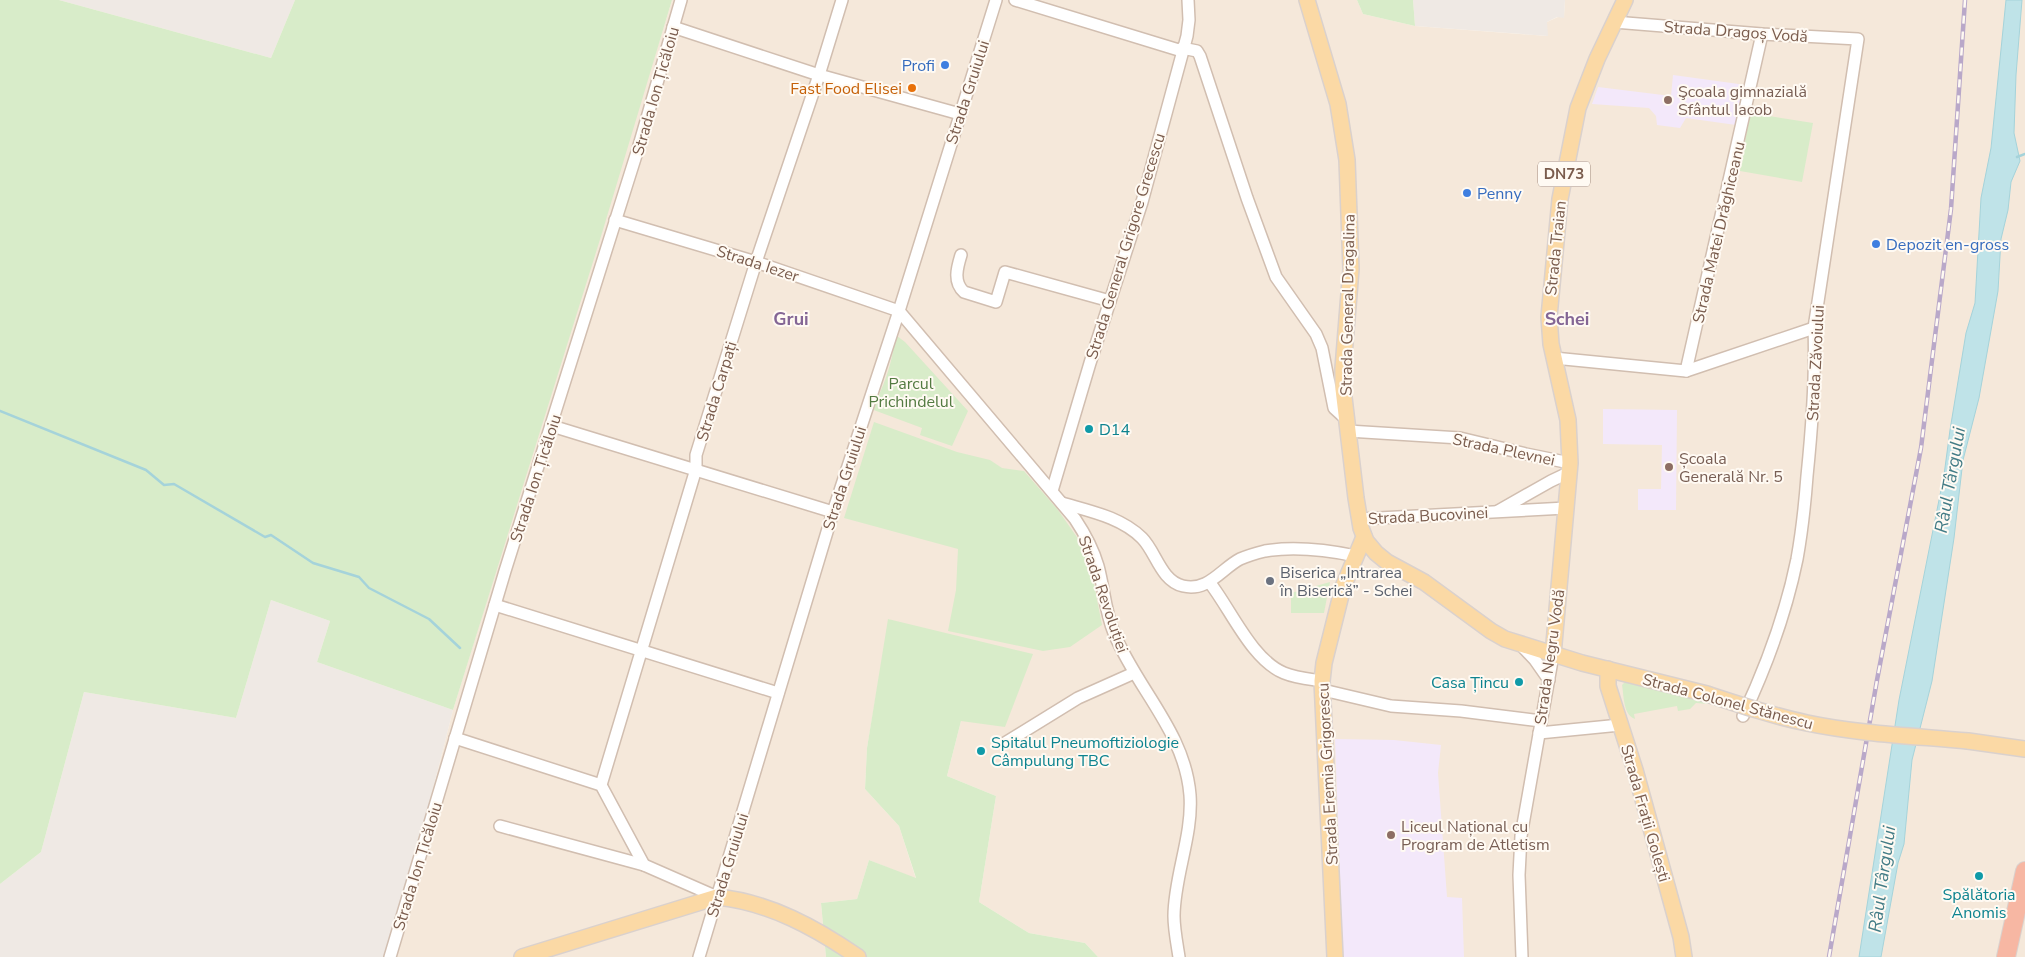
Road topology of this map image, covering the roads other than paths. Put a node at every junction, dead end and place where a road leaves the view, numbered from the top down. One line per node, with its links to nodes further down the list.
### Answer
1 (681, 0): 9 (street, Strada Ion Țicăloiu)
2 (842, 0): 13 (street, Strada Carpați)
3 (996, 0): 14 (street, Strada Gruiului)
4 (1015, 0): 12 (street)
5 (1188, 0): 12 (street, Strada General Grigore Grecescu)
6 (1307, 0): 23 (main road, Strada General Dragalina)
7 (1625, 0): 8 (main road, Strada Traian / DN73)
8 (1614, 22): 10 (street, Strada Dragoș Vodă); 21 (main road, Strada Traian / DN73)
9 (673, 28): 13 (street); 15 (street, Strada Ion Țicăloiu)
10 (1762, 34): 11 (street, Strada Dragoș Vodă); 22 (street, Strada Matei Drăghiceanu)
11 (1858, 39): 20 (street, Strada Zăvoiului)
12 (1182, 49): 18 (street, Strada General Grigore Grecescu); 23 (street)
13 (819, 74): 14 (street); 17 (street, Strada Carpați)
14 (960, 114): 19 (street, Strada Gruiului)
15 (615, 220): 17 (street, Strada Iezer); 24 (street, Strada Ion Țicăloiu)
16 (961, 255): 18 (street)
17 (756, 262): 19 (street, Strada Iezer); 26 (street, Strada Carpați)
18 (1110, 301): 27 (street, Strada General Grigore Grecescu)
19 (899, 311): 27 (street, Strada Revoluției); 30 (street, Strada Gruiului)
20 (1814, 328): 22 (street); 47 (street, Strada Zăvoiului)
21 (1554, 358): 22 (street); 25 (main road, Strada Negru Vodă / DN73)
22 (1686, 371)
23 (1347, 425): 25 (street, Strada Plevnei); 32 (main road, Strada General Dragalina)
24 (552, 426): 26 (street); 36 (street, Strada Ion Țicăloiu)
25 (1570, 468): 29 (main road, Strada Negru Vodă / DN73); 31 (street, Strada Bucovinei)
26 (696, 469): 30 (street); 39 (street, Strada Carpați)
27 (1052, 491): 28 (street, Strada Revoluției)
28 (1062, 503): 35 (street); 43 (street, Strada Revoluției)
29 (1566, 508): 31 (street, Strada Bucovinei); 37 (main road, Strada Negru Vodă / DN73)
30 (833, 512): 46 (street, Strada Gruiului)
31 (1497, 512): 32 (street, Strada Bucovinei)
32 (1360, 519): 33 (main road, Strada General Dragalina)
33 (1364, 537): 34 (main road, Strada Eremia Grigorescu); 38 (main road, Strada General Dragalina)
34 (1356, 556): 35 (street); 45 (main road, Strada Eremia Grigorescu)
35 (1210, 582): 45 (street)
36 (495, 605): 39 (street); 51 (street, Strada Ion Țicăloiu)
37 (1556, 631): 38 (main road); 40 (main road, Strada Negru Vodă / DN73); 41 (main road)
38 (1520, 644): 40 (main road, Strada General Dragalina); 44 (street)
39 (642, 650): 46 (street); 54 (street, Strada Carpați)
40 (1552, 655): 41 (main road, Strada Colonel Stănescu); 44 (street, Strada Negru Vodă / DN73)
41 (1582, 664): 42 (main road, Strada Colonel Stănescu)
42 (1608, 670): 49 (main road, Strada Frații Golești); 53 (main road, Strada Colonel Stănescu, bridge)
43 (1134, 673): 52 (street); 64 (street, Strada Revoluției)
44 (1549, 680): 48 (street, Strada Negru Vodă / DN73)
45 (1322, 685): 48 (street); 65 (main road, Strada Eremia Grigorescu)
46 (778, 693): 58 (street, Strada Gruiului)
47 (1743, 716)
48 (1541, 721): 50 (street, Strada Negru Vodă / DN73)
49 (1620, 725): 50 (street); 67 (main road, Strada Frații Golești)
50 (1539, 733): 66 (street, Strada Negru Vodă / DN73)
51 (455, 738): 54 (street); 60 (street, Strada Ion Țicăloiu)
52 (1005, 743)
53 (2021, 750)
54 (601, 785): 56 (street)
55 (500, 826): 56 (street)
56 (644, 865): 58 (street)
57 (2025, 871): 68 (highway)
58 (717, 897): 59 (main road); 62 (street, Strada Gruiului); 63 (main road)
59 (541, 954): 61 (main road)
60 (390, 957)
61 (522, 957)
62 (699, 957)
63 (858, 957)
64 (1179, 957)
65 (1335, 957)
66 (1522, 957)
67 (1684, 957)
68 (2006, 957)

